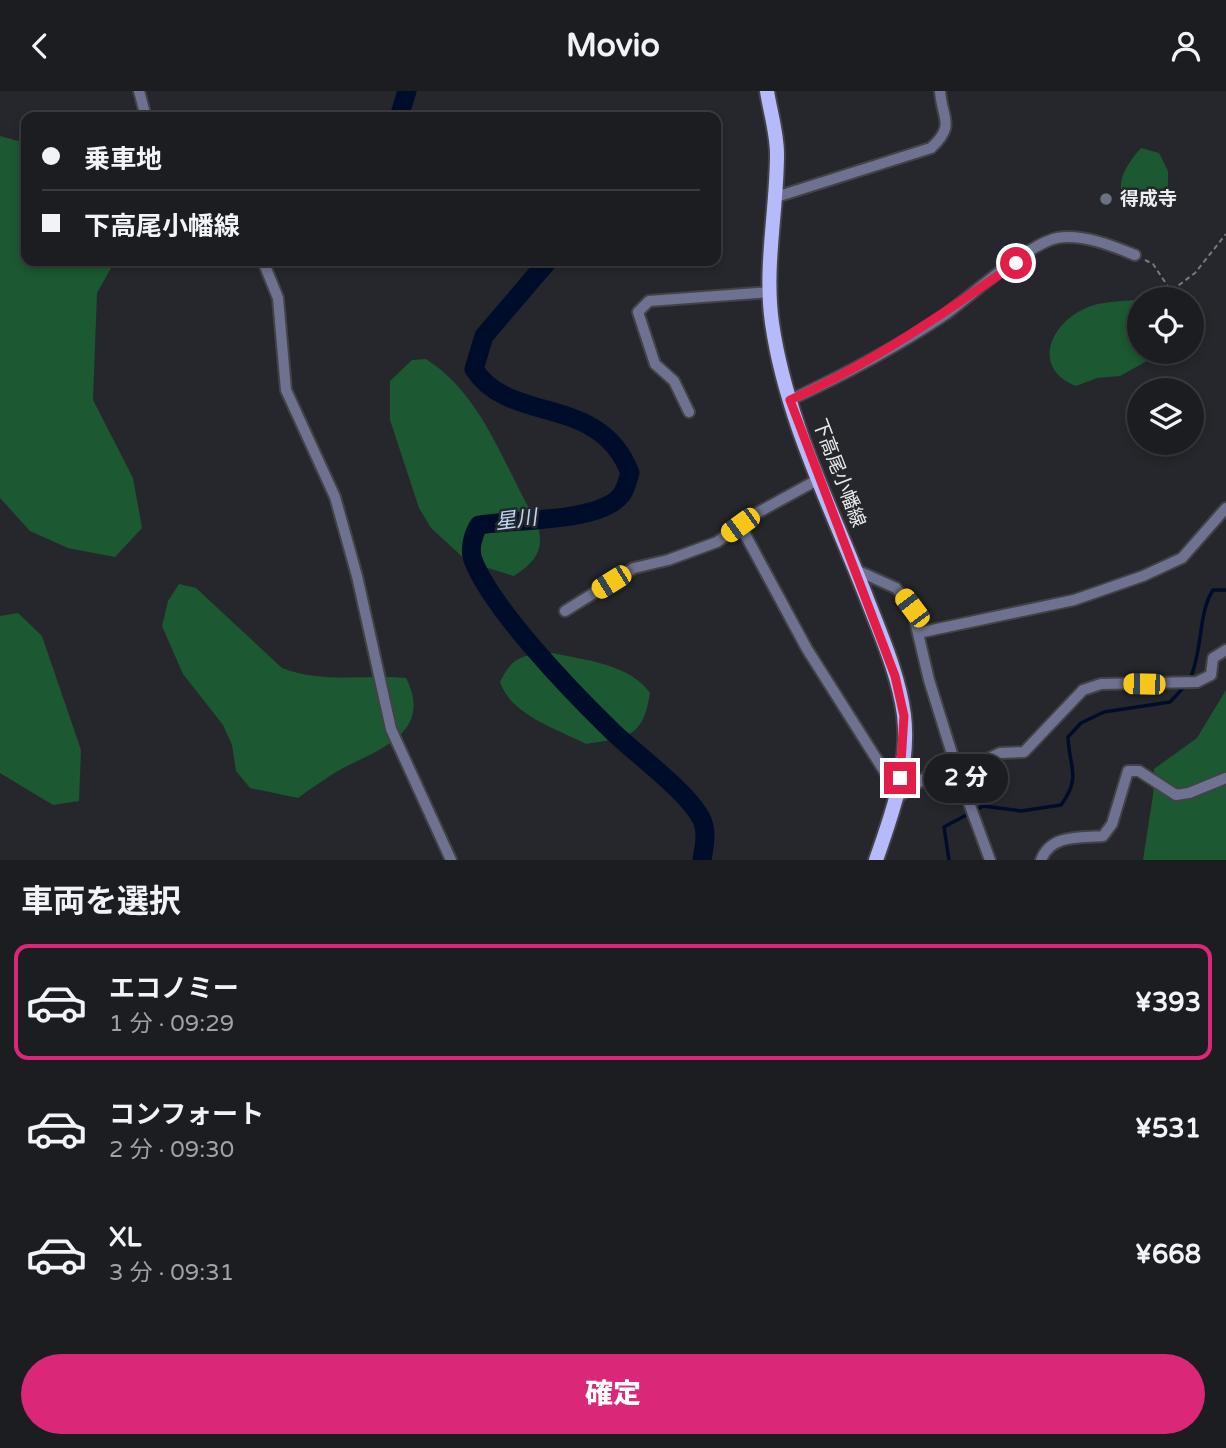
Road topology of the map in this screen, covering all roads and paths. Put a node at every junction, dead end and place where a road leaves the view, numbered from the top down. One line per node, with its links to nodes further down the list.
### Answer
1 (139, 91): 4 (street)
2 (767, 91): 5 (main road, 下高尾小幡線)
3 (940, 91): 5 (street)
4 (145, 112)
5 (776, 197): 9 (main road, 下高尾小幡線)
6 (1226, 234): 7 (path)
7 (1135, 255): 10 (street)
8 (265, 266): 24 (street)
9 (771, 292): 10 (main road, 下高尾小幡線); 11 (street)
10 (790, 400): 12 (main road, 下高尾小幡線)
11 (689, 412)
12 (819, 479): 14 (street); 15 (main road, 下高尾小幡線)
13 (1226, 508): 17 (street)
14 (740, 525): 16 (street); 21 (street)
15 (856, 570): 17 (street); 21 (main road, 下高尾小幡線)
16 (565, 611)
17 (918, 633): 19 (street)
18 (1226, 650): 20 (street)
19 (953, 758): 20 (street); 23 (street)
20 (958, 773): 26 (street)
21 (900, 778): 23 (main road, 下高尾小幡線)
22 (1226, 778): 27 (street)
23 (897, 798): 25 (main road, 下高尾小幡線)
24 (451, 860)
25 (876, 860)
26 (989, 860)
27 (1041, 860)

